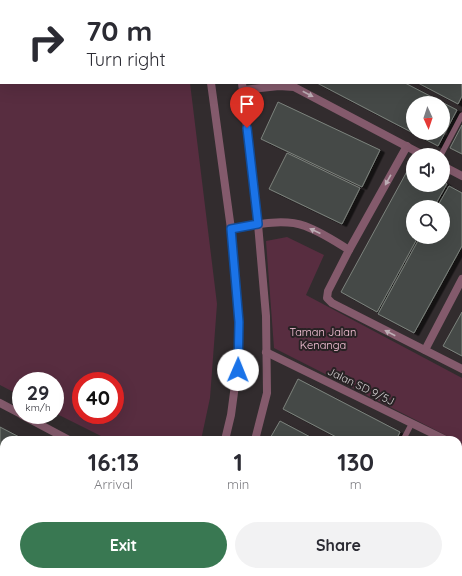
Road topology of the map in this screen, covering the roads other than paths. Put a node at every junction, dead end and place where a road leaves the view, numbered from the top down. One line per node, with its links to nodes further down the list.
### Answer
1 (211, 84): 10 (street)
2 (242, 87): 4 (street, one-way to 4); 9 (street)
3 (462, 115): 6 (lane)
4 (407, 146): 5 (street); 11 (street, one-way to 11)
5 (411, 148)
6 (445, 148)
7 (450, 170): 8 (street)
8 (462, 176)
9 (258, 224): 10 (street); 11 (street, one-way to 9); 14 (street)
10 (231, 229): 21 (street)
11 (349, 250): 13 (street, one-way to 11)
12 (462, 279): 13 (street)
13 (425, 350): 15 (street)
14 (266, 352): 18 (street, Jalan SD 9/5J); 22 (street)
15 (462, 369)
16 (0, 403): 17 (street)
17 (12, 410)
18 (412, 423): 23 (lane); 24 (street, Jalan SD 9/5J)
19 (39, 424): 20 (street)
20 (61, 436)
21 (226, 436)
22 (256, 436)
23 (405, 436)
24 (438, 436)

